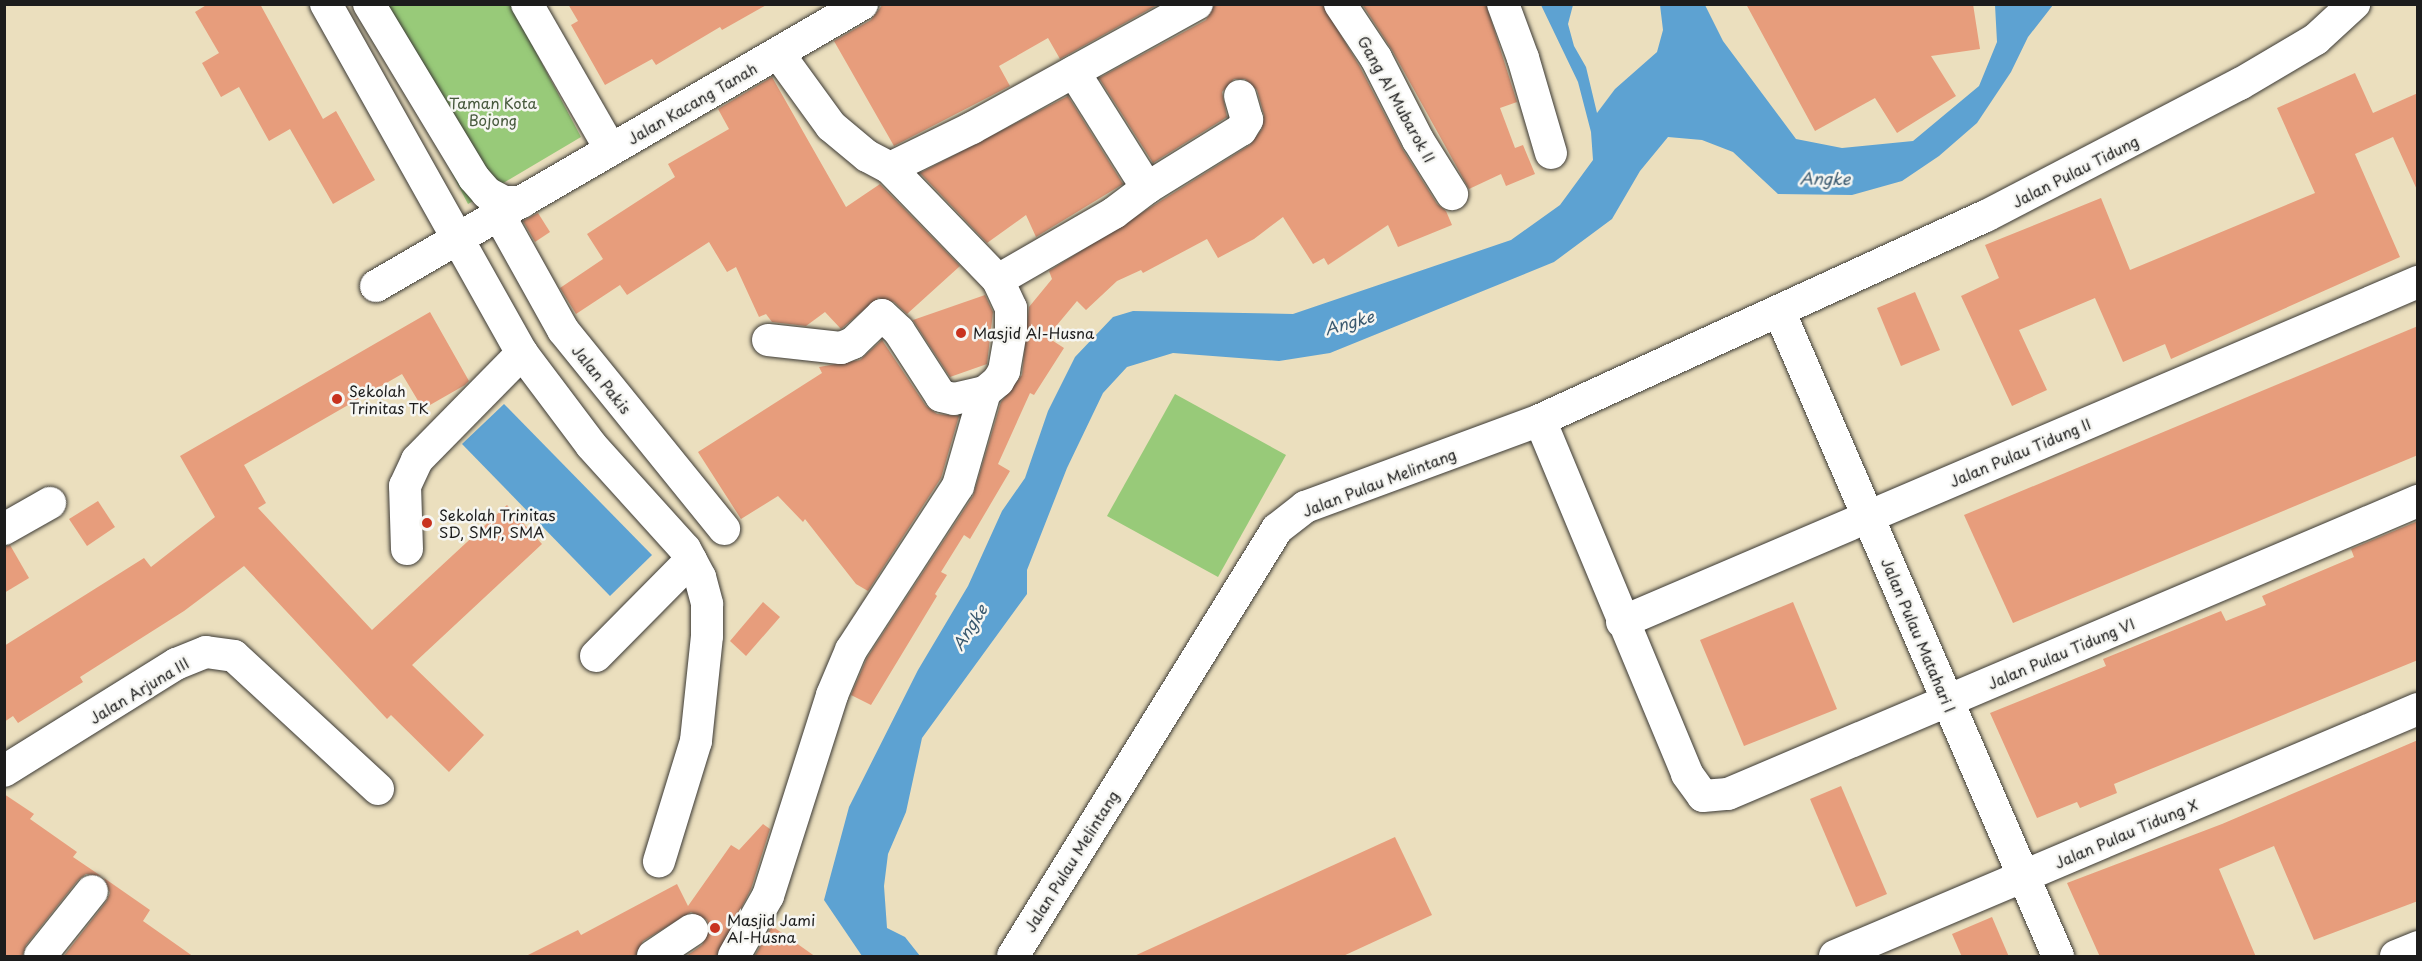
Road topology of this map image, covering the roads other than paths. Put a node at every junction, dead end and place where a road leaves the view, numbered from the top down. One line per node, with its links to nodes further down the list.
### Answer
1 (326, 4): 18 (street)
2 (369, 4): 17 (street)
3 (526, 4): 12 (street)
4 (862, 4): 9 (street, Jalan Kacang Tanah)
5 (1197, 4): 10 (street)
6 (1340, 4): 16 (street, Gang Al Mubarok II)
7 (1503, 4): 13 (street)
8 (2354, 4): 22 (street, Jalan Pulau Tidung)
9 (778, 53): 12 (street, Jalan Kacang Tanah); 14 (street)
10 (1074, 72): 14 (street); 15 (street)
11 (1240, 96): 15 (street)
12 (611, 150): 17 (street, Jalan Kacang Tanah)
13 (1551, 153)
14 (890, 168): 19 (street)
15 (1147, 188): 19 (street)
16 (1452, 194)
17 (511, 208): 18 (street); 31 (street, Jalan Pakis)
18 (459, 238): 21 (street); 24 (street)
19 (998, 280): 25 (street)
20 (2418, 282): 29 (street, Jalan Pulau Tidung II)
21 (376, 286)
22 (1780, 313): 26 (street, Jalan Pulau Melintang); 29 (street, Jalan Pulau Matahari I)
23 (768, 340): 25 (street)
24 (522, 353): 32 (street); 33 (street)
25 (985, 392): 47 (street)
26 (1540, 420): 34 (street); 48 (street, Jalan Pulau Melintang)
27 (2418, 501): 36 (street, Jalan Pulau Tidung VI)
28 (50, 503): 30 (street)
29 (1868, 517): 34 (street, Jalan Pulau Tidung II); 36 (street, Jalan Pulau Matahari I)
30 (4, 529)
31 (724, 529)
32 (407, 549)
33 (691, 560): 35 (street); 40 (street)
34 (1622, 622): 36 (street, Jalan Pulau Tidung VI)
35 (596, 656)
36 (1947, 701): 41 (street, Jalan Pulau Matahari I)
37 (2418, 709): 41 (street, Jalan Pulau Tidung X)
38 (4, 771): 39 (street, Jalan Arjuna III)
39 (378, 789)
40 (659, 861)
41 (2023, 877): 49 (street, Jalan Pulau Tidung X); 50 (street, Jalan Pulau Matahari I)
42 (92, 891): 45 (street)
43 (692, 930): 46 (street)
44 (2418, 947): 51 (street)
45 (40, 957)
46 (653, 957)
47 (734, 957)
48 (1013, 957)
49 (1835, 957)
50 (2058, 957)
51 (2396, 957)

